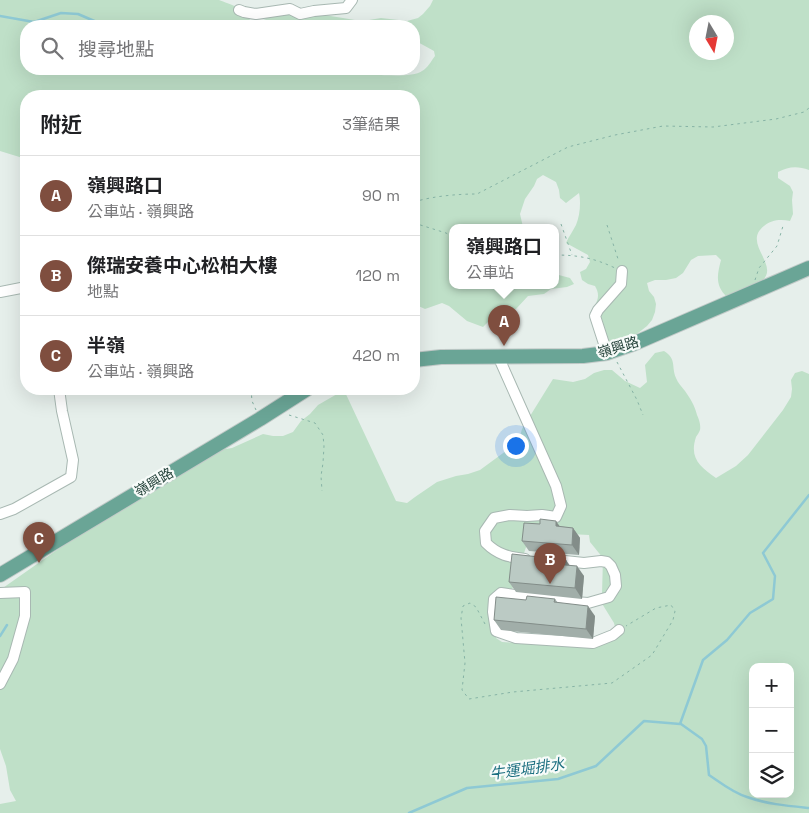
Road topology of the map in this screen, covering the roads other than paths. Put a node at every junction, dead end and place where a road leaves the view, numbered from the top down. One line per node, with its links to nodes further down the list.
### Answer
1 (352, 0): 2 (street)
2 (239, 10)
3 (809, 268): 7 (main road, 嶺興路)
4 (622, 272): 7 (street)
5 (20, 288): 6 (street)
6 (0, 292)
7 (608, 353): 8 (main road, 嶺興路)
8 (498, 356): 9 (main road, 嶺興路); 15 (street)
9 (420, 359)
10 (60, 395): 12 (street)
11 (298, 395): 13 (main road, 嶺興路)
12 (0, 514)
13 (0, 575)
14 (0, 593): 16 (street)
15 (619, 630)
16 (0, 684)

